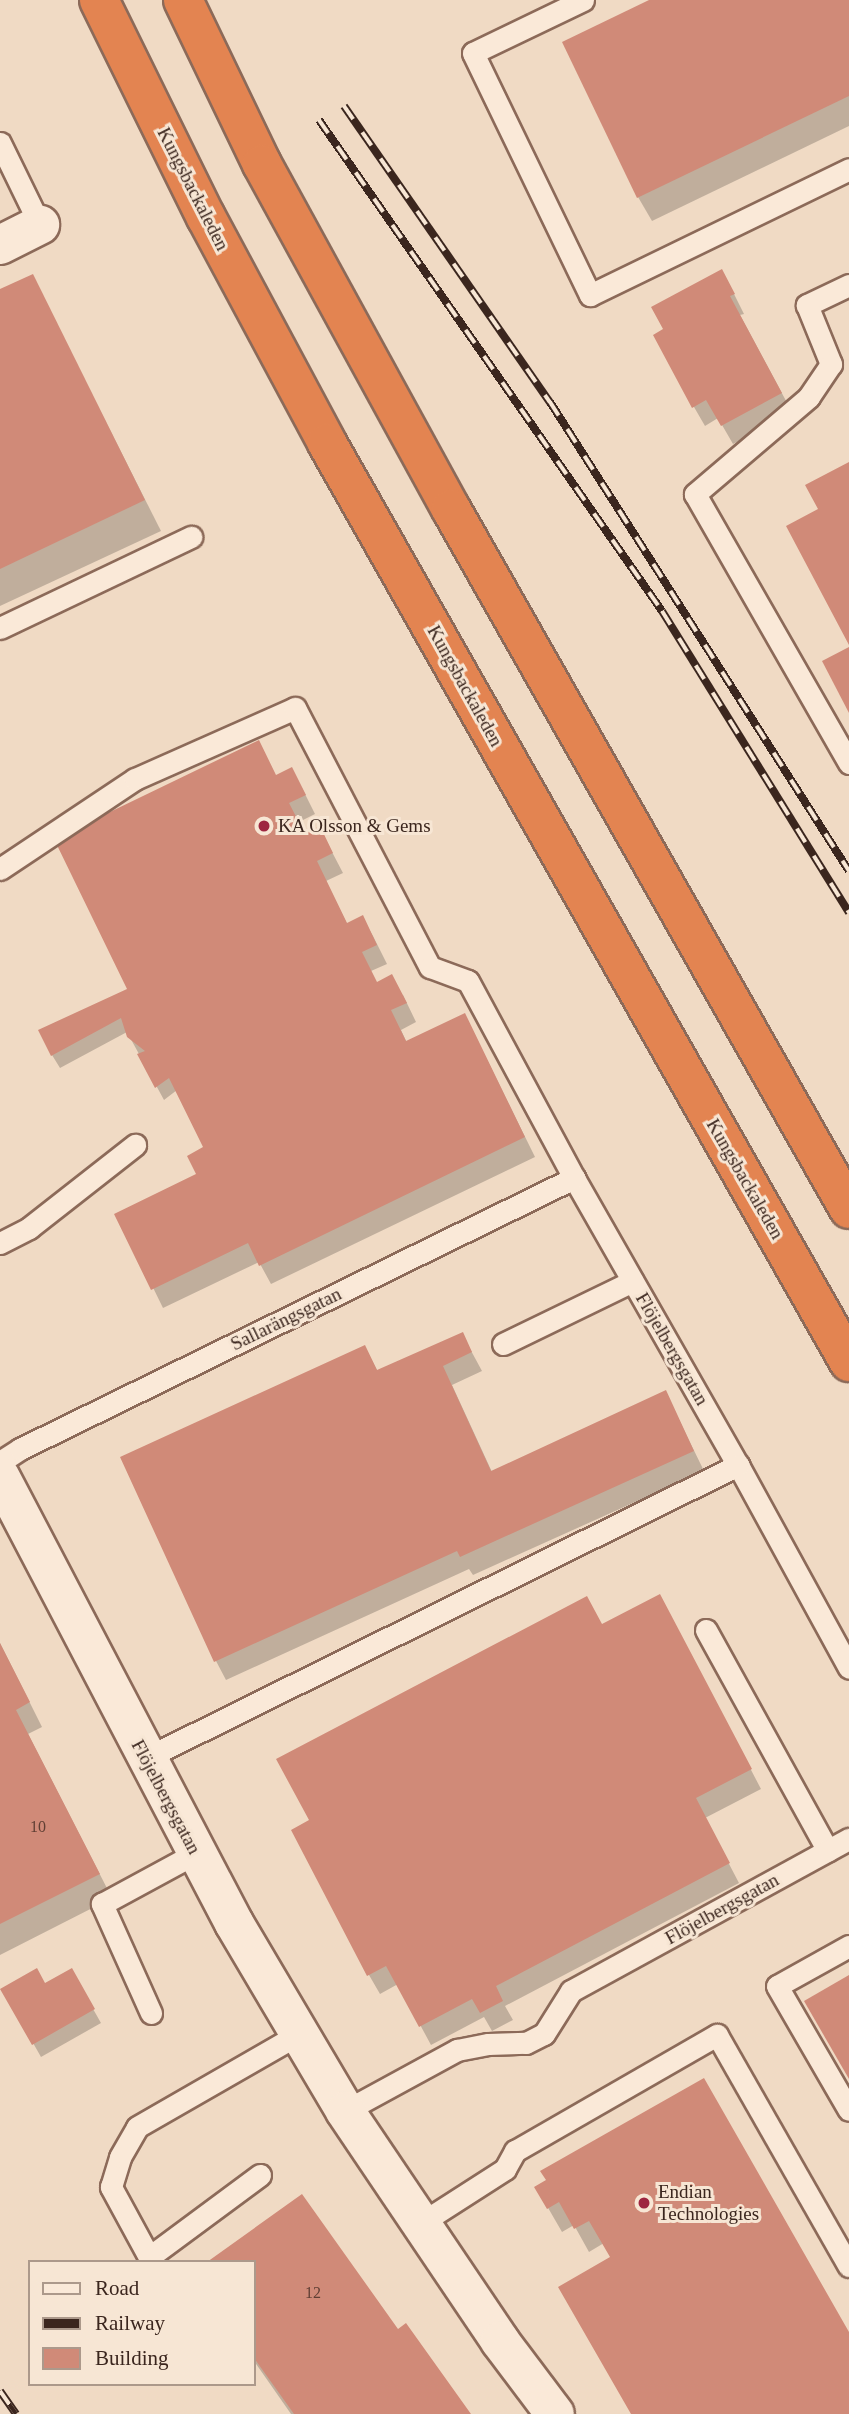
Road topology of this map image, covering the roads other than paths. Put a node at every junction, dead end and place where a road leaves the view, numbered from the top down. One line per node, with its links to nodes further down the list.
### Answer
1 (99, 0): 19 (highway, Kungsbackaleden)
2 (183, 0): 15 (highway)
3 (583, 0): 5 (lane)
4 (0, 143): 6 (lane)
5 (849, 169)
6 (40, 226): 7 (street)
7 (0, 245)
8 (849, 285): 11 (lane)
9 (191, 537): 10 (lane)
10 (0, 628)
11 (849, 763)
12 (0, 869): 14 (lane, Flöjelbergsgatan)
13 (135, 1145): 16 (lane)
14 (574, 1178): 17 (lane, Flöjelbergsgatan); 20 (lane, Sallarängsgatan)
15 (849, 1209)
16 (0, 1243)
17 (633, 1281): 18 (lane); 21 (lane, Flöjelbergsgatan)
18 (503, 1344)
19 (849, 1362)
20 (0, 1462)
21 (738, 1465): 24 (lane, Flöjelbergsgatan); 25 (lane)
22 (0, 1476): 25 (street, Flöjelbergsgatan)
23 (706, 1630): 27 (lane)
24 (849, 1668)
25 (146, 1758): 28 (street, Flöjelbergsgatan)
26 (849, 1839): 27 (lane, Flöjelbergsgatan)
27 (828, 1851): 33 (lane, Flöjelbergsgatan)
28 (196, 1853): 30 (lane); 31 (street, Flöjelbergsgatan)
29 (849, 1946): 32 (lane)
30 (151, 2013)
31 (299, 2034): 33 (street, Flöjelbergsgatan); 34 (lane)
32 (849, 2110)
33 (345, 2111): 35 (street, Flöjelbergsgatan)
34 (260, 2175)
35 (421, 2224): 36 (lane); 37 (street, Flöjelbergsgatan)
36 (849, 2266)
37 (555, 2414)

